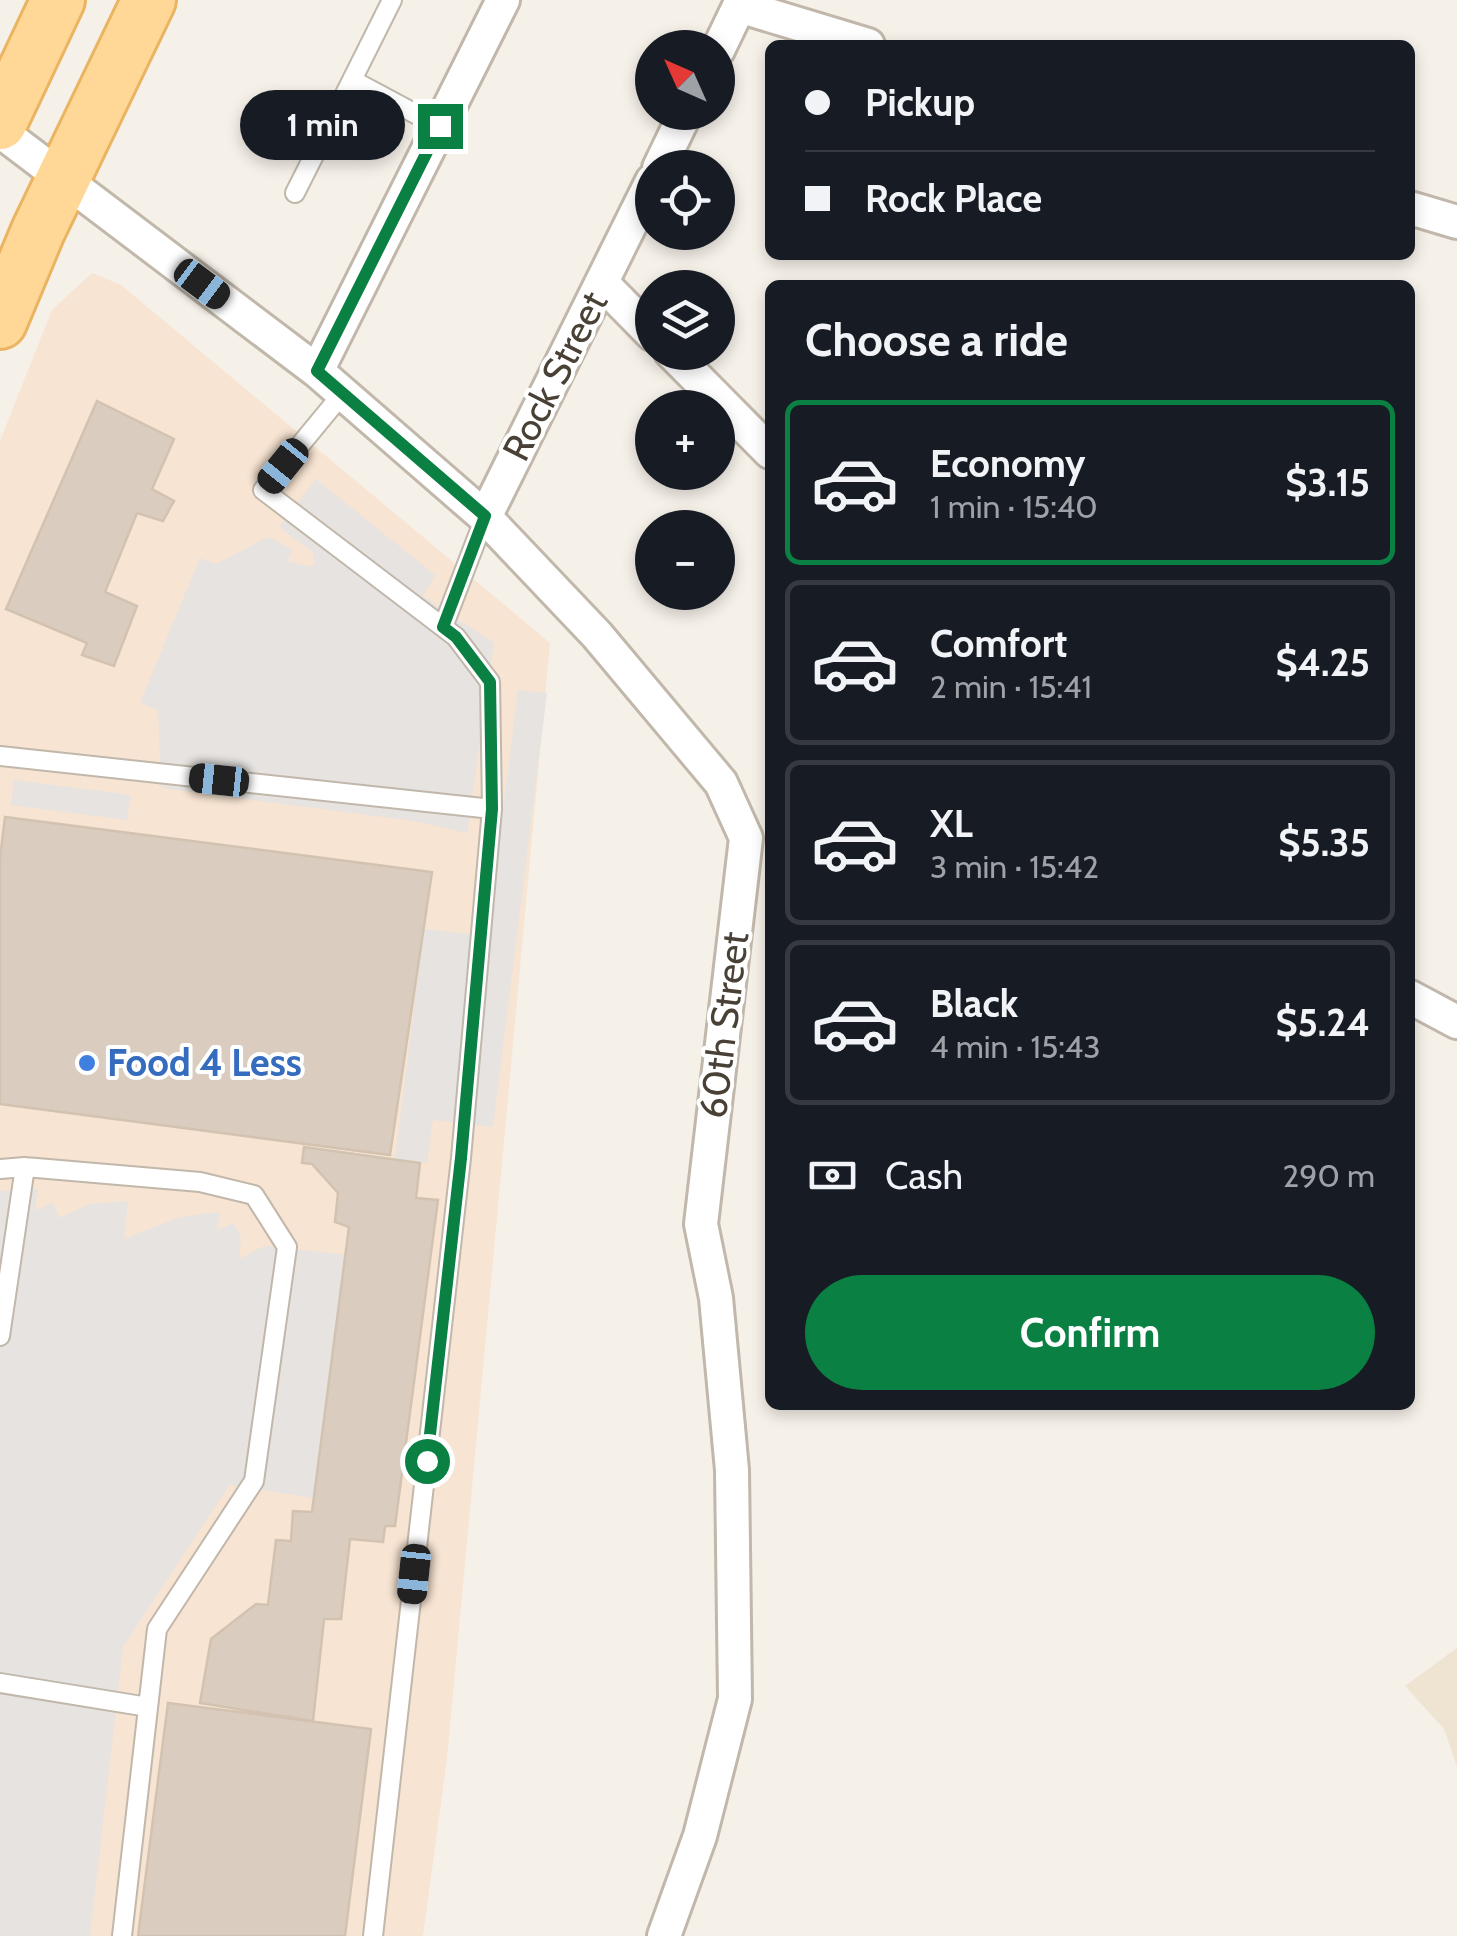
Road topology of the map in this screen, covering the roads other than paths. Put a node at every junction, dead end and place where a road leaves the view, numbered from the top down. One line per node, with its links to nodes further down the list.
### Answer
1 (58, 0): 9 (main road)
2 (149, 0): 12 (main road)
3 (392, 0): 8 (lane)
4 (503, 0): 10 (street)
5 (741, 3): 6 (street); 7 (street)
6 (728, 30)
7 (853, 40)
8 (352, 80): 10 (lane); 13 (lane)
9 (0, 124)
10 (440, 126): 21 (street)
11 (0, 131): 12 (street, 60th Street)
12 (63, 179): 19 (main road); 21 (street, 60th Street)
13 (295, 193)
14 (1415, 209): 16 (street)
15 (635, 216): 17 (street, Rock Street)
16 (1457, 222)
17 (602, 283): 18 (street); 24 (street, Rock Street)
18 (635, 317)
19 (0, 322)
20 (689, 370): 23 (street)
21 (317, 371): 22 (street, 60th Street)
22 (343, 393): 24 (street, 60th Street); 25 (lane)
23 (765, 447)
24 (485, 516): 25 (lane); 37 (street, 60th Street)
25 (443, 627): 27 (lane)
26 (0, 756): 27 (lane)
27 (492, 809): 36 (lane)
28 (1415, 1001): 29 (street)
29 (1457, 1022)
30 (25, 1167): 31 (lane); 32 (lane); 34 (lane)
31 (0, 1169)
32 (0, 1336)
33 (0, 1682): 34 (lane)
34 (148, 1707): 35 (lane)
35 (122, 1936)
36 (374, 1936)
37 (664, 1936)

